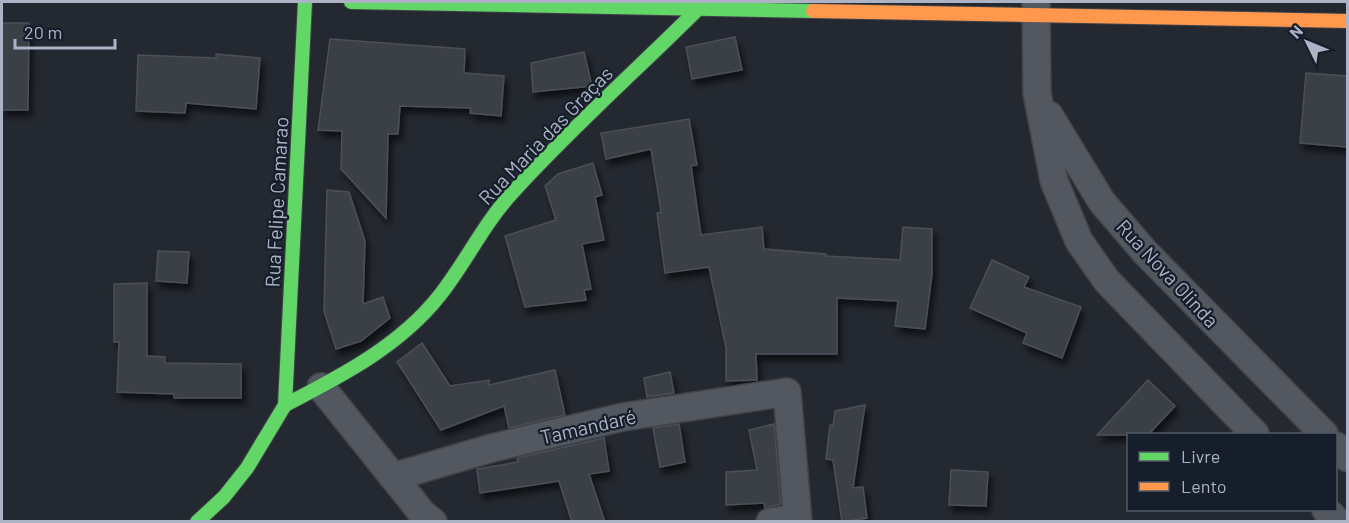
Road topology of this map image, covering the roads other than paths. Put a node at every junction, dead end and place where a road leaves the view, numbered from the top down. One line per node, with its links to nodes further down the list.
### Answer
1 (305, 2): 9 (street, Rua Felipe Camarao)
2 (351, 2): 3 (street)
3 (668, 4): 4 (street)
4 (701, 6): 5 (street); 8 (street, Rua Maria das Graças)
5 (1036, 9): 6 (street); 7 (street, Rua Nova Olinda)
6 (1347, 21)
7 (1037, 93): 10 (street, Rua Nova Olinda); 11 (street, Rua Nova Olinda)
8 (321, 387): 9 (street, Rua Maria das Graças); 12 (street)
9 (285, 405): 15 (street)
10 (1253, 433)
11 (1322, 433)
12 (393, 477): 14 (street, Tamandaré); 16 (street)
13 (1327, 511): 18 (street)
14 (797, 520): 17 (street)
15 (197, 522)
16 (433, 522)
17 (770, 522)
18 (1338, 522)

